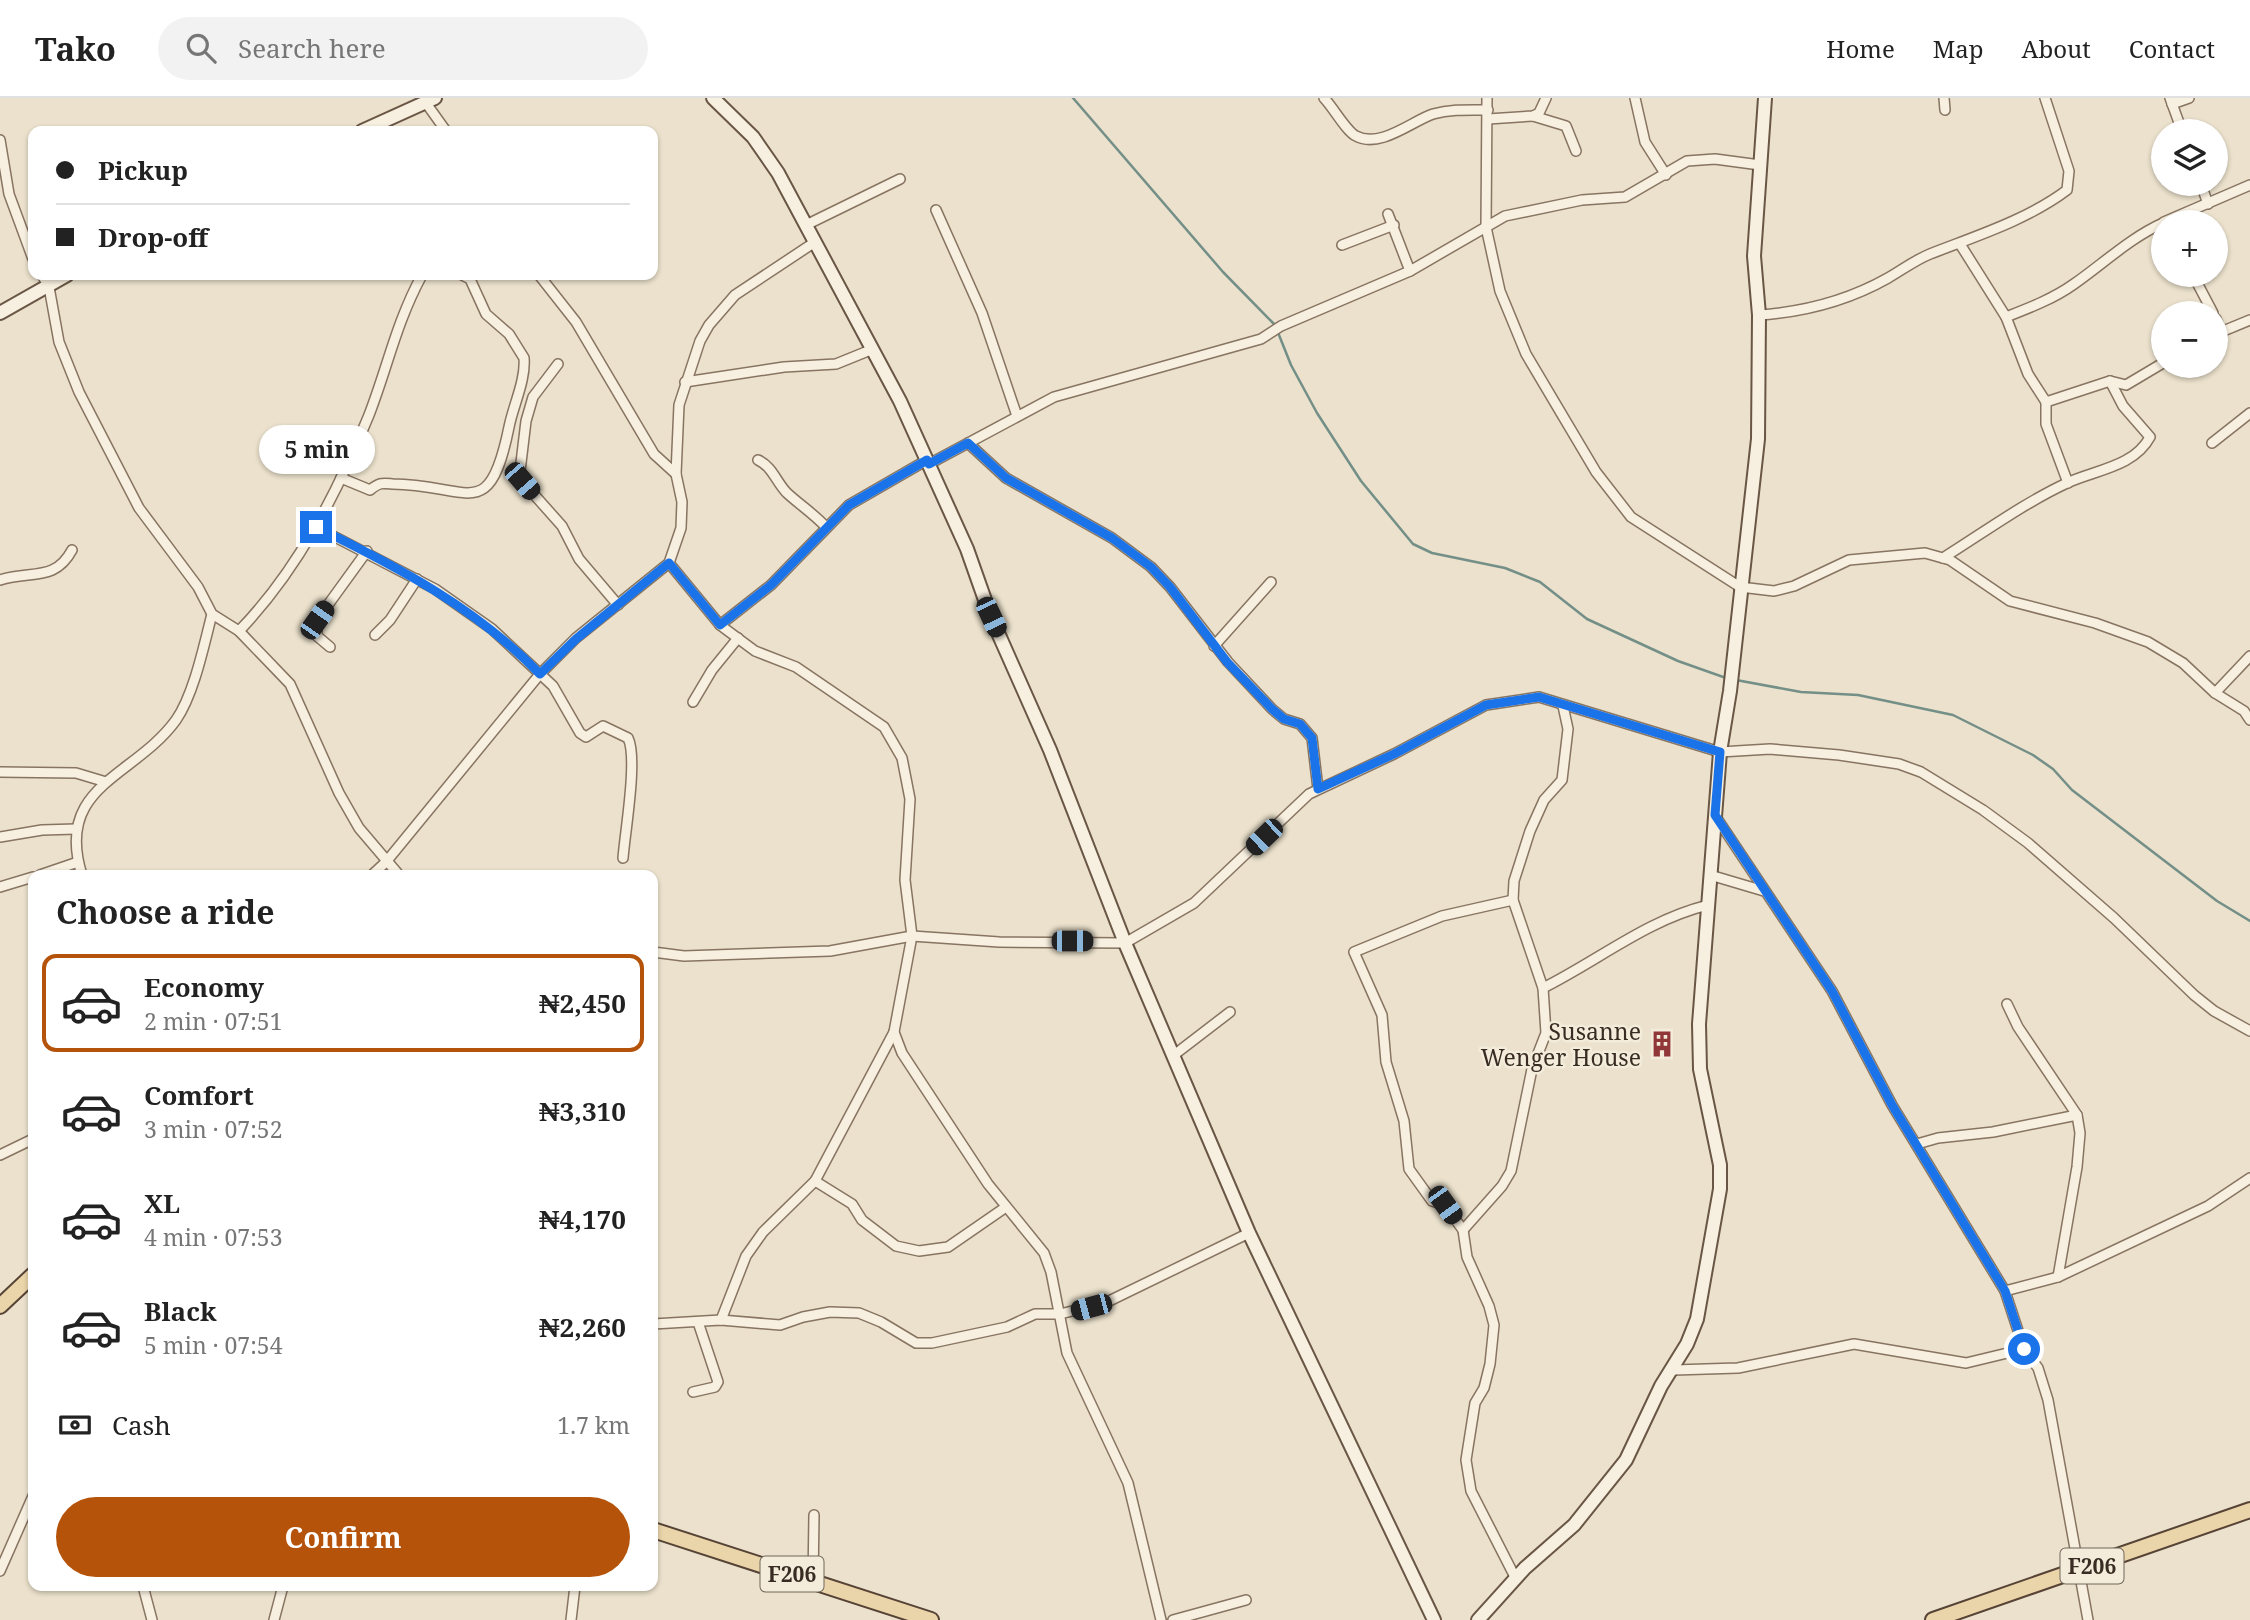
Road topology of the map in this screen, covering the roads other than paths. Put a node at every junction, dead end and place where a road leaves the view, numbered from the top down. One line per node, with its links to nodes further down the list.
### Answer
1 (713, 98): 29 (main road)
2 (1324, 98): 13 (street)
3 (1487, 98): 13 (street)
4 (1546, 98): 14 (street)
5 (1635, 98): 21 (street)
6 (1765, 98): 20 (main road)
7 (1944, 98): 12 (street)
8 (2045, 98): 34 (street)
9 (2189, 98): 11 (street)
10 (422, 101): 16 (main road); 17 (street)
11 (2171, 101): 15 (street)
12 (1945, 110)
13 (1488, 114): 14 (street); 31 (street)
14 (1533, 116): 19 (street)
15 (2178, 119)
16 (372, 126)
17 (442, 126)
18 (0, 140): 35 (street)
19 (1576, 151)
20 (1760, 164): 21 (street); 45 (main road)
21 (1666, 175): 31 (street)
22 (900, 179): 29 (street)
23 (2250, 185): 25 (street)
24 (2205, 196): 25 (street)
25 (2208, 204): 27 (street)
26 (936, 210): 56 (street)
27 (2195, 210)
28 (1388, 214): 30 (street)
29 (806, 225): 33 (main road)
30 (1394, 225): 36 (street); 37 (street)
31 (1486, 227): 37 (street); 73 (street)
32 (2151, 229): 46 (street)
33 (815, 242): 49 (main road); 52 (street)
34 (1960, 244): 45 (street); 46 (street)
35 (28, 245)
36 (1342, 246)
37 (1410, 271): 56 (street)
38 (44, 280): 43 (street)
39 (59, 280): 43 (main road)
40 (420, 280): 62 (street)
41 (470, 280): 62 (street)
42 (543, 280): 61 (street)
43 (48, 287): 44 (main road); 75 (street)
44 (0, 313)
45 (1759, 315): 73 (main road)
46 (2006, 317): 54 (street)
47 (2250, 320): 48 (street)
48 (2228, 328)
49 (873, 349): 52 (street); 60 (main road)
50 (558, 364): 74 (street)
51 (2151, 370): 53 (street)
52 (685, 382): 61 (street)
53 (2109, 382): 54 (street); 63 (street)
54 (2046, 402): 63 (street)
55 (2250, 413): 58 (street)
56 (1017, 416): 57 (street)
57 (968, 443): 60 (street); 80 (street)
58 (2212, 443)
59 (758, 460): 65 (street)
60 (928, 462): 65 (street); 109 (main road)
61 (676, 474): 69 (street)
62 (341, 478): 64 (street)
63 (2068, 483): 68 (street)
64 (316, 527): 67 (street); 77 (street)
65 (826, 527): 76 (street)
66 (72, 551): 71 (street)
67 (367, 551): 70 (street); 81 (street)
68 (1943, 558): 73 (street); 84 (street)
69 (669, 563): 74 (street); 76 (street)
70 (417, 579): 78 (street); 83 (street)
71 (0, 580)
72 (1271, 582): 80 (street)
73 (1740, 587): 88 (main road)
74 (618, 605): 83 (street)
75 (212, 614): 77 (street); 90 (street)
76 (720, 625): 79 (street)
77 (239, 631): 97 (street)
78 (375, 635)
79 (738, 638): 85 (street); 108 (street)
80 (1214, 646): 91 (street)
81 (330, 647)
82 (2250, 656): 84 (street)
83 (540, 674): 95 (street); 97 (street)
84 (2215, 693): 87 (street)
85 (693, 702)
86 (1563, 706): 88 (street); 91 (street); 106 (street)
87 (2250, 720)
88 (1720, 752): 92 (main road); 114 (street)
89 (0, 772): 90 (street)
90 (106, 782): 93 (street)
91 (1318, 789): 109 (street)
92 (1715, 815): 102 (main road); 105 (street)
93 (76, 829): 94 (street); 96 (street)
94 (0, 837)
95 (622, 858)
96 (78, 862): 98 (street); 99 (street)
97 (386, 862): 100 (street); 101 (street)
98 (55, 870)
99 (80, 870)
100 (377, 870)
101 (394, 870)
102 (1710, 875): 105 (street); 107 (main road)
103 (28, 879): 104 (street)
104 (0, 887)
105 (1764, 891): 119 (street)
106 (1513, 900): 111 (street); 124 (street)
107 (1708, 905): 111 (street); 135 (main road)
108 (912, 936): 109 (street); 110 (street); 115 (street)
109 (1125, 943): 116 (main road)
110 (658, 953)
111 (1544, 988): 124 (street)
112 (2007, 1004): 117 (street)
113 (1230, 1012): 116 (street)
114 (2250, 1031)
115 (894, 1032): 122 (street); 123 (street)
116 (1174, 1055): 125 (main road)
117 (2077, 1115): 119 (street); 126 (street)
118 (28, 1141): 120 (street)
119 (1917, 1144): 128 (street)
120 (0, 1155)
121 (2250, 1178): 126 (street)
122 (815, 1181): 123 (street); 131 (street)
123 (1006, 1207): 130 (street)
124 (1463, 1230): 143 (street)
125 (1249, 1233): 130 (street); 155 (main road)
126 (2057, 1277): 128 (street)
127 (28, 1280): 129 (main road)
128 (2005, 1291): 134 (street)
129 (0, 1306)
130 (1060, 1314): 131 (street); 153 (street)
131 (721, 1320): 132 (street)
132 (698, 1322): 133 (street); 136 (street)
133 (658, 1324)
134 (2024, 1349): 135 (street); 142 (street)
135 (1674, 1370): 143 (main road)
136 (693, 1392)
137 (28, 1507): 141 (street)
138 (2250, 1510): 142 (main road, F206)
139 (814, 1515): 144 (street)
140 (658, 1532): 144 (main road, F206)
141 (0, 1571)
142 (2077, 1571): 157 (main road, F206); 158 (street)
143 (1516, 1578): 156 (main road)
144 (813, 1581): 152 (main road, F206)
145 (144, 1591): 149 (street)
146 (282, 1591): 150 (street)
147 (574, 1591): 151 (street)
148 (1246, 1600): 154 (street)
149 (152, 1620)
150 (274, 1620)
151 (571, 1620)
152 (931, 1620)
153 (1161, 1620)
154 (1173, 1620)
155 (1434, 1620)
156 (1478, 1620)
157 (1933, 1620)
158 (2088, 1620)

